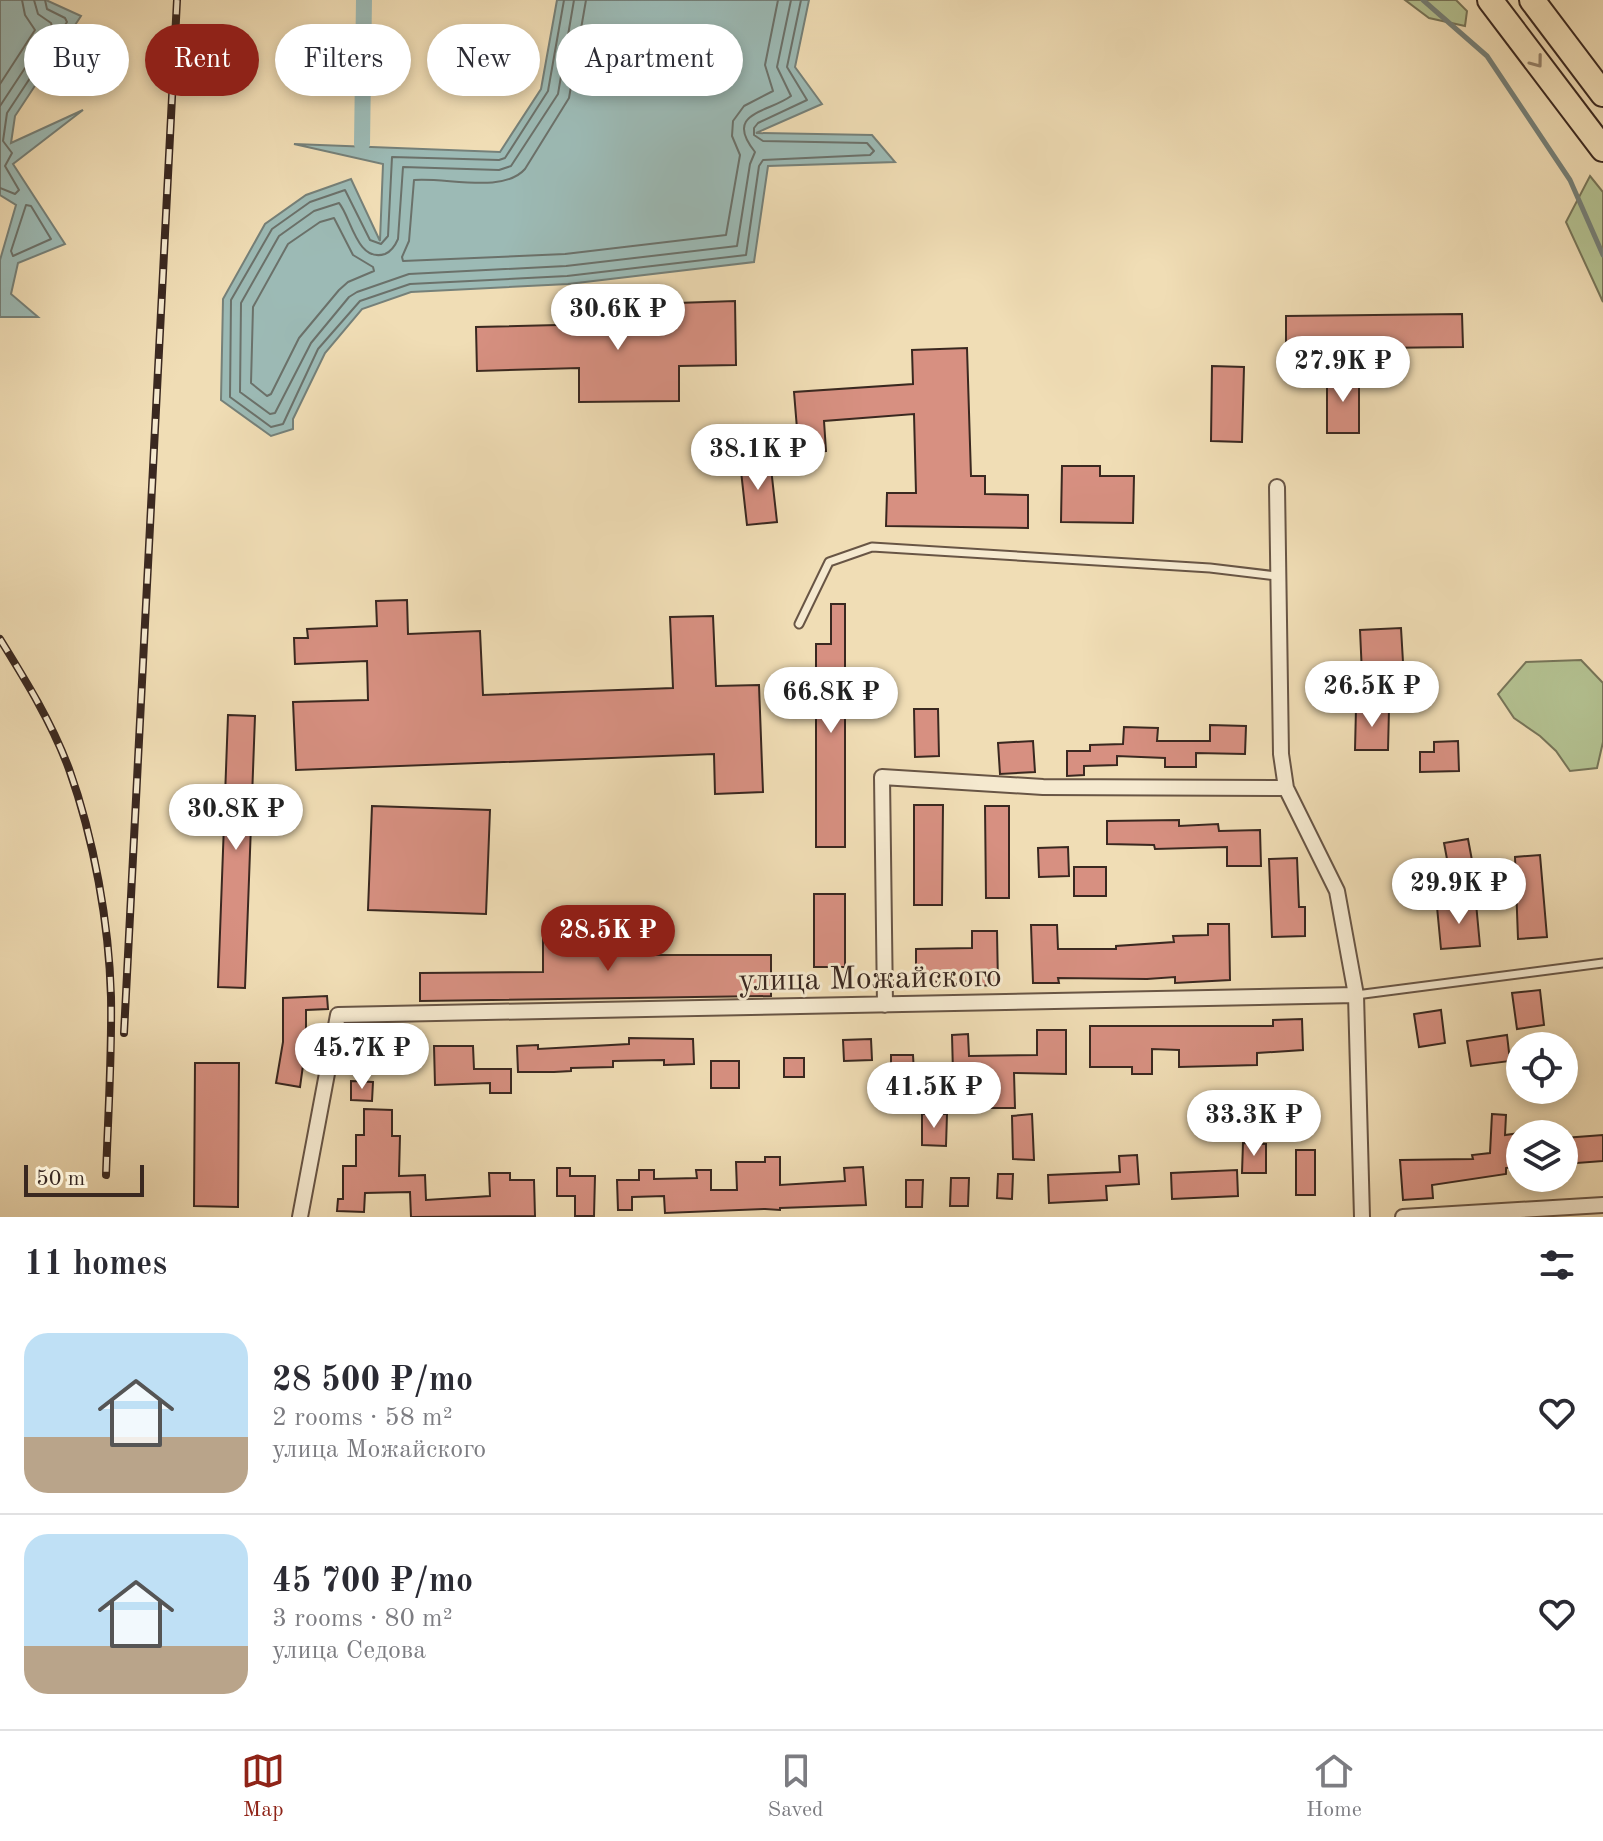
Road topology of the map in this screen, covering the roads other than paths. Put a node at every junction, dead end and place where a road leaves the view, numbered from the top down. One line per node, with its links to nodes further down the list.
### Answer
1 (1490, 0): 4 (highway, one-way to 4)
2 (1532, 0): 3 (highway)
3 (1603, 94)
4 (1603, 149)
5 (1277, 487): 6 (street)
6 (1277, 576): 7 (lane); 8 (street)
7 (799, 624)
8 (1286, 788): 10 (street); 11 (street)
9 (1603, 963): 10 (lane)
10 (1356, 995): 11 (street, улица Можайского); 15 (street)
11 (885, 1005): 14 (street, улица Можайского)
12 (1603, 1205): 13 (street)
13 (1473, 1214): 16 (street)
14 (300, 1217)
15 (1362, 1217)
16 (1403, 1217)

